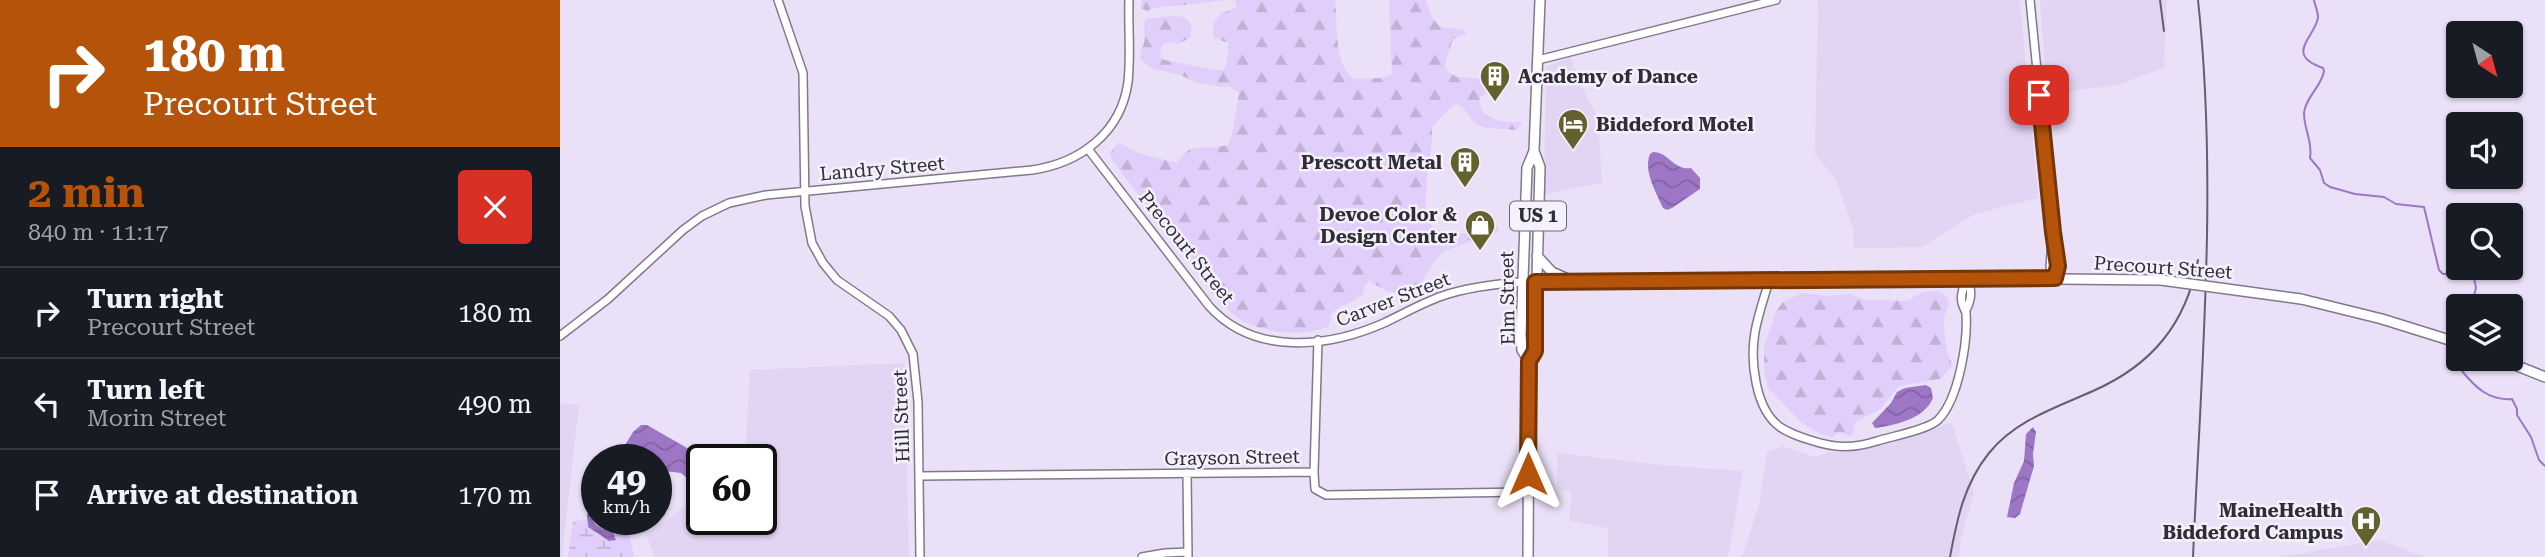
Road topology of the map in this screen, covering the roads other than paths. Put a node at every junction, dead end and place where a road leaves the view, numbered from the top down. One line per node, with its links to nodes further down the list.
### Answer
1 (778, 0): 9 (street, Hill Street)
2 (1129, 0): 7 (street, Landry Street)
3 (1540, 0): 6 (main road, Elm Street / US 1)
4 (1776, 0): 6 (street)
5 (2030, 0): 12 (street)
6 (1538, 60): 8 (main road, Elm Street / US 1)
7 (1088, 149): 9 (street, Landry Street); 18 (street, Precourt Street)
8 (1534, 151): 10 (main road, Elm Street / US 1); 14 (main road, Elm Street / US 1)
9 (805, 191): 17 (street, Landry Street); 25 (street, Hill Street)
10 (1537, 256): 15 (main road, Elm Street / US 1); 16 (main road)
11 (1967, 278): 12 (main road, Precourt Street); 13 (main road, Precourt Street); 13 (street)
12 (2055, 278): 19 (main road, Precourt Street, bridge)
13 (1769, 281): 16 (main road, Precourt Street)
14 (1522, 282): 15 (main road, Precourt Street); 18 (street, Carver Street); 20 (main road, Elm Street / US 1)
15 (1535, 282): 16 (main road, Precourt Street); 20 (main road, Elm Street / US 1)
16 (1574, 282)
17 (560, 336)
18 (1318, 340): 23 (street)
19 (2446, 340)
20 (1529, 361): 26 (main road, Elm Street / US 1)
21 (2523, 368): 22 (main road)
22 (2545, 377)
23 (1314, 472): 24 (street, Grayson Street); 26 (street, Grayson Street)
24 (1187, 473): 25 (street, Grayson Street); 27 (street)
25 (919, 476): 28 (street, Hill Street)
26 (1528, 492): 30 (main road, Elm Street / US 1)
27 (1188, 554): 29 (street)
28 (920, 557)
29 (1142, 557)
30 (1528, 557)

